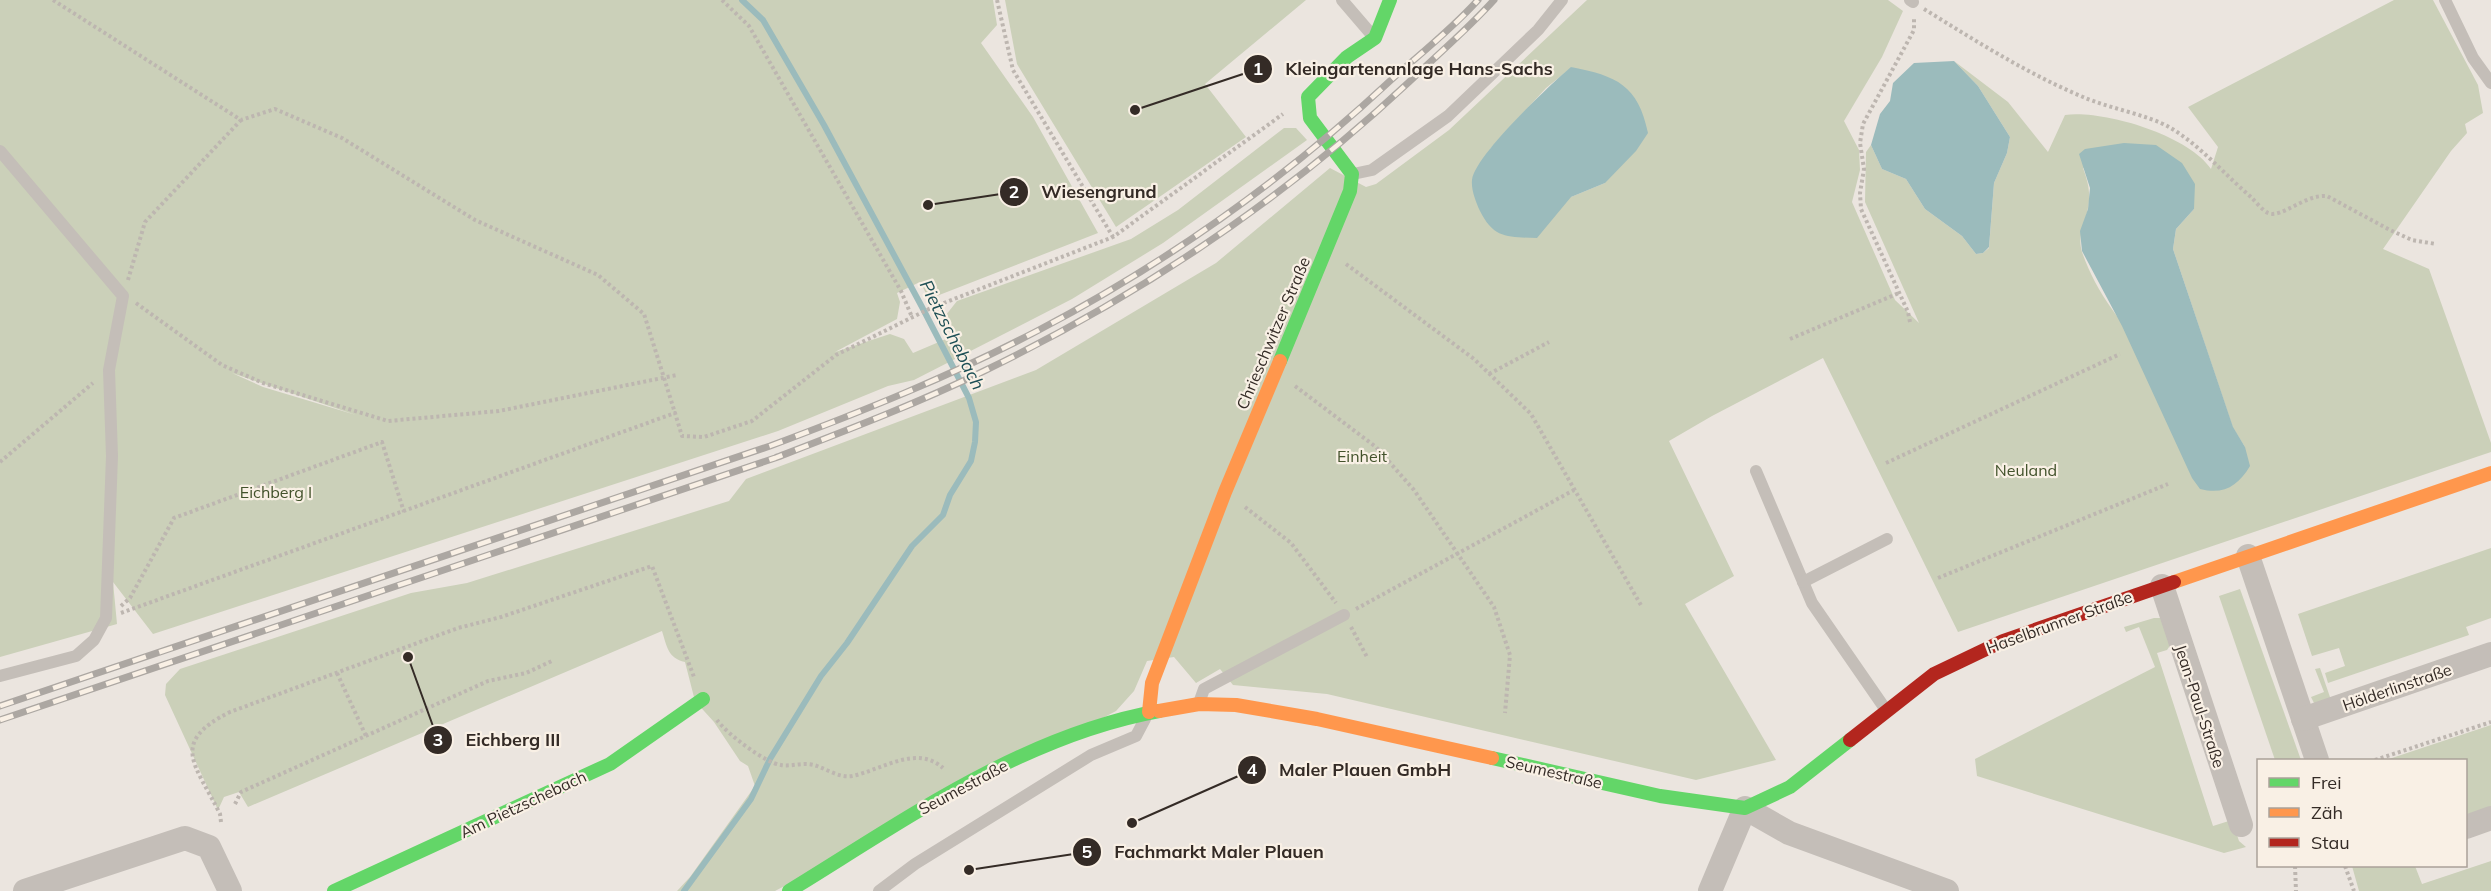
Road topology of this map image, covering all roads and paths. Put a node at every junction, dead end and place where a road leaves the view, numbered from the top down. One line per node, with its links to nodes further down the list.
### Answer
1 (53, 0): 12 (path)
2 (722, 0): 20 (path)
3 (997, 0): 15 (path)
4 (1342, 0): 9 (lane)
5 (1390, 0): 9 (street)
6 (1562, 0): 14 (lane)
7 (2445, 0): 10 (lane)
8 (1912, 1): 16 (path); 18 (path)
9 (1375, 38): 11 (street)
10 (2491, 83)
11 (1308, 97): 14 (street); 15 (path)
12 (241, 120): 19 (path); 29 (path)
13 (0, 151): 19 (lane)
14 (1352, 174): 17 (street, Chrieschwitzer Straße)
15 (1113, 237): 20 (path)
16 (2436, 244)
17 (1324, 253): 26 (street, Chrieschwitzer Straße); 27 (path)
18 (1899, 292): 21 (path); 22 (path)
19 (123, 296): 25 (lane); 29 (path)
20 (912, 317): 30 (path)
21 (1910, 322)
22 (1790, 339)
23 (1549, 342): 27 (path)
24 (2120, 354): 32 (path)
25 (109, 369): 31 (path); 47 (lane)
26 (1275, 372): 37 (street, Chrieschwitzer Straße); 40 (path)
27 (1489, 374): 36 (path)
28 (677, 375): 29 (path)
29 (664, 377): 30 (path)
30 (675, 413): 38 (path)
31 (0, 462)
32 (1886, 463)
33 (1756, 471): 43 (lane)
34 (2491, 473): 41 (street, Haselbrunner Straße)
35 (2168, 483): 42 (path)
36 (1574, 490): 40 (path); 45 (path)
37 (1225, 492): 46 (path); 56 (street, Chrieschwitzer Straße)
38 (404, 512): 47 (path); 47 (path)
39 (1887, 539): 43 (lane)
40 (1459, 553): 46 (path); 57 (path)
41 (2248, 556): 44 (street, Haselbrunner Straße); 58 (street)
42 (1938, 578)
43 (1803, 582): 55 (lane)
44 (2162, 586): 55 (street, Haselbrunner Straße); 68 (street, Jean-Paul-Straße)
45 (1642, 607)
46 (1344, 615): 49 (path); 54 (lane)
47 (106, 618): 52 (lane)
48 (2491, 654): 58 (street, Hölderlinstraße)
49 (1367, 657)
50 (552, 661): 60 (path)
51 (337, 673): 53 (path); 60 (path); 67 (path)
52 (0, 676)
53 (703, 699): 63 (path); 74 (street, Am Pietzschebach)
54 (1199, 704): 56 (street, Seumestraße); 65 (street, Seumestraße)
55 (1887, 711): 65 (street, Haselbrunner Straße)
56 (1149, 712): 63 (street, Seumestraße); 76 (lane)
57 (1505, 713)
58 (2303, 719): 61 (street)
59 (2491, 722): 62 (path)
60 (366, 736): 64 (path)
61 (2318, 759)
62 (2378, 759)
63 (952, 790): 75 (street, Seumestraße)
64 (235, 804)
65 (1745, 808): 77 (street); 78 (street, Seumestraße)
66 (2491, 818): 69 (street)
67 (221, 822)
68 (2241, 825)
69 (2467, 827)
70 (2295, 867): 79 (path)
71 (2345, 867): 80 (path)
72 (25, 891): 73 (street)
73 (230, 891)
74 (334, 891)
75 (789, 891)
76 (879, 891)
77 (1710, 891)
78 (1947, 891)
79 (2296, 891)
80 (2354, 891)

